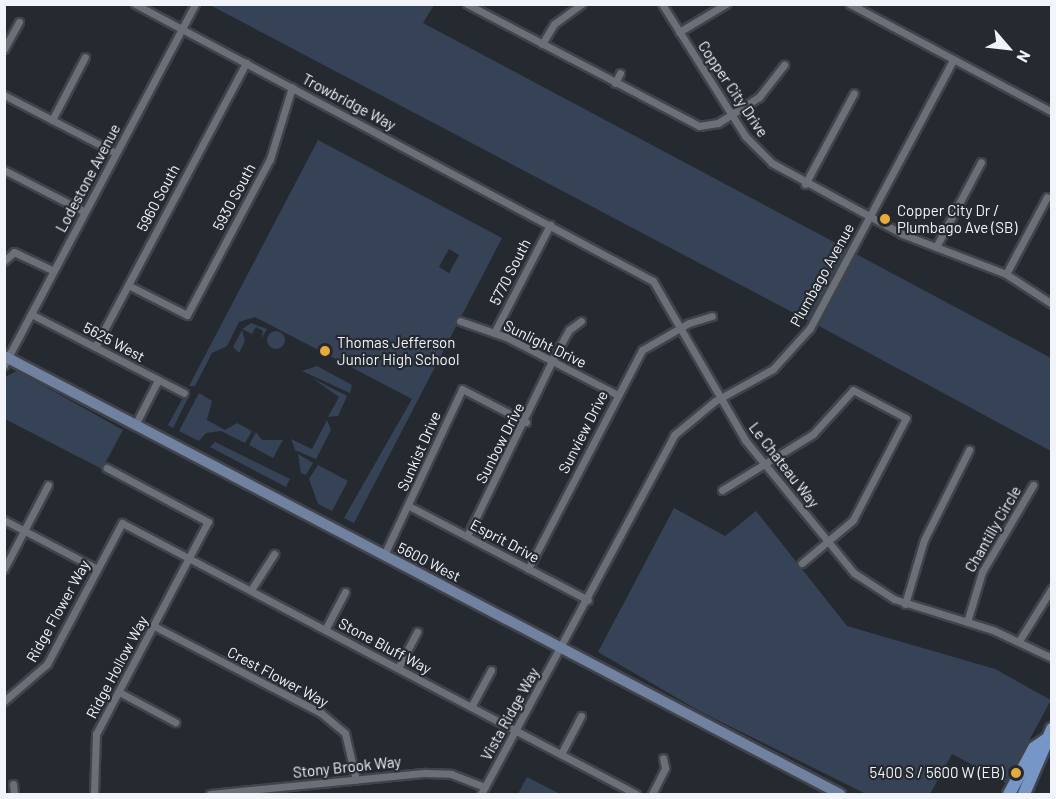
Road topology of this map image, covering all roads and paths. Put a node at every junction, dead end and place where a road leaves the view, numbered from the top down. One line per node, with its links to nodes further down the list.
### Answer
1 (135, 4): 9 (street, Trowbridge Way)
2 (195, 4): 9 (street, Lodestone Avenue)
3 (466, 4): 11 (street)
4 (582, 4): 11 (street)
5 (662, 4): 10 (street, Copper City Drive)
6 (726, 4): 10 (street)
7 (850, 4): 14 (street)
8 (19, 22): 12 (street)
9 (182, 29): 15 (street, Trowbridge Way); 25 (street, Lodestone Avenue)
10 (679, 32): 23 (street, Copper City Drive)
11 (542, 44): 18 (street)
12 (4, 49)
13 (85, 57): 24 (street)
14 (953, 60): 22 (street); 31 (street, Plumbago Avenue)
15 (246, 63): 19 (street, Trowbridge Way); 37 (street, 5960 South)
16 (784, 65): 23 (street)
17 (620, 73): 18 (street)
18 (615, 83): 23 (street)
19 (292, 87): 32 (street, Trowbridge Way); 37 (street, 5930 South)
20 (854, 93): 28 (street)
21 (4, 95): 24 (street)
22 (1052, 112)
23 (731, 115): 28 (street, Copper City Drive)
24 (52, 120): 25 (street)
25 (116, 153): 30 (street, Lodestone Avenue)
26 (981, 162): 33 (street)
27 (4, 170): 30 (street)
28 (805, 184): 31 (street, Copper City Drive)
29 (1047, 197): 36 (street)
30 (85, 212): 35 (street, Lodestone Avenue)
31 (870, 218): 33 (street, Copper City Drive); 51 (street, Plumbago Avenue)
32 (550, 225): 43 (street, Le Chateau Way); 44 (street, 5770 South)
33 (936, 247): 36 (street, Copper City Drive)
34 (4, 261): 35 (street)
35 (54, 271): 39 (street, Lodestone Avenue)
36 (1006, 274): 38 (street, Copper City Drive)
37 (128, 285): 45 (street, 5960 South)
38 (1052, 304)
39 (31, 314): 45 (street, 5625 West); 46 (street, Lodestone Avenue)
40 (712, 316): 43 (street, Sunview Drive)
41 (459, 321): 44 (street, Sunlight Drive)
42 (581, 321): 47 (street, Sunbow Drive)
43 (682, 326): 50 (street, Sunview Drive); 51 (street, Le Chateau Way)
44 (494, 333): 47 (street, Sunlight Drive)
45 (95, 347): 48 (street, 5625 West)
46 (6, 360): 53 (main road, 5600 West)
47 (552, 361): 50 (street, Sunlight Drive); 52 (street, Sunbow Drive)
48 (158, 380): 49 (street, 5625 West); 53 (street)
49 (184, 393)
50 (618, 395): 70 (street, Sunview Drive)
51 (721, 398): 55 (street, Le Chateau Way); 76 (street, Plumbago Avenue)
52 (526, 422): 60 (street, Sunkist Drive); 64 (street, Sunbow Drive)
53 (135, 424): 67 (main road, 5600 West)
54 (969, 450): 77 (street)
55 (763, 462): 59 (street); 65 (street, Le Chateau Way); 65 (street)
56 (106, 468): 68 (street, Ridge Hollow Way)
57 (48, 485): 63 (street)
58 (1033, 485): 78 (street, Chantilly Circle)
59 (722, 490)
60 (409, 506): 64 (street, Esprit Drive); 67 (street, Sunkist Drive)
61 (4, 519): 63 (street)
62 (122, 523): 68 (street, Stone Bluff Way); 72 (street, Ridge Flower Way)
63 (26, 530): 71 (street); 72 (street)
64 (467, 536): 70 (street, Esprit Drive)
65 (827, 542): 69 (street); 77 (street, Le Chateau Way)
66 (274, 554): 74 (street)
67 (384, 555): 83 (main road, 5600 West)
68 (190, 558): 74 (street, Stone Bluff Way); 79 (street, Ridge Hollow Way)
69 (802, 562)
70 (528, 568): 76 (street, Esprit Drive)
71 (4, 569)
72 (97, 569): 88 (street, Ridge Flower Way)
73 (1052, 588): 82 (street)
74 (251, 590): 80 (street, Stone Bluff Way)
75 (345, 592): 80 (street)
76 (588, 600): 83 (street, Plumbago Avenue)
77 (905, 603): 78 (street, Le Chateau Way)
78 (967, 622): 82 (street, Le Chateau Way)
79 (153, 626): 87 (street, Ridge Hollow Way); 96 (street, Crest Flower Way)
80 (325, 630): 85 (street, Stone Bluff Way)
81 (417, 632): 85 (street)
82 (1019, 641): 84 (street, Le Chateau Way)
83 (562, 648): 92 (street, Vista Ridge Way); 105 (main road, 5600 West)
84 (1052, 658)
85 (398, 668): 89 (street, Stone Bluff Way)
86 (491, 670): 89 (street)
87 (119, 692): 91 (street); 101 (street, Ridge Hollow Way)
88 (4, 701)
89 (471, 707): 92 (street, Stone Bluff Way)
90 (581, 716): 94 (street)
91 (175, 722)
92 (516, 731): 94 (street, Stone Bluff Way); 98 (street, Vista Ridge Way)
93 (1049, 734): 106 (main road); 107 (main road)
94 (561, 754): 103 (street, Stone Bluff Way)
95 (663, 758): 104 (street)
96 (356, 780): 98 (street, Stony Brook Way); 99 (street, Stony Brook Way)
97 (13, 784): 100 (street)
98 (483, 791)
99 (269, 792): 102 (street, Stony Brook Way)
100 (14, 795)
101 (94, 795)
102 (210, 795)
103 (636, 795)
104 (652, 795)
105 (840, 795)
106 (1009, 795)
107 (1024, 795)

